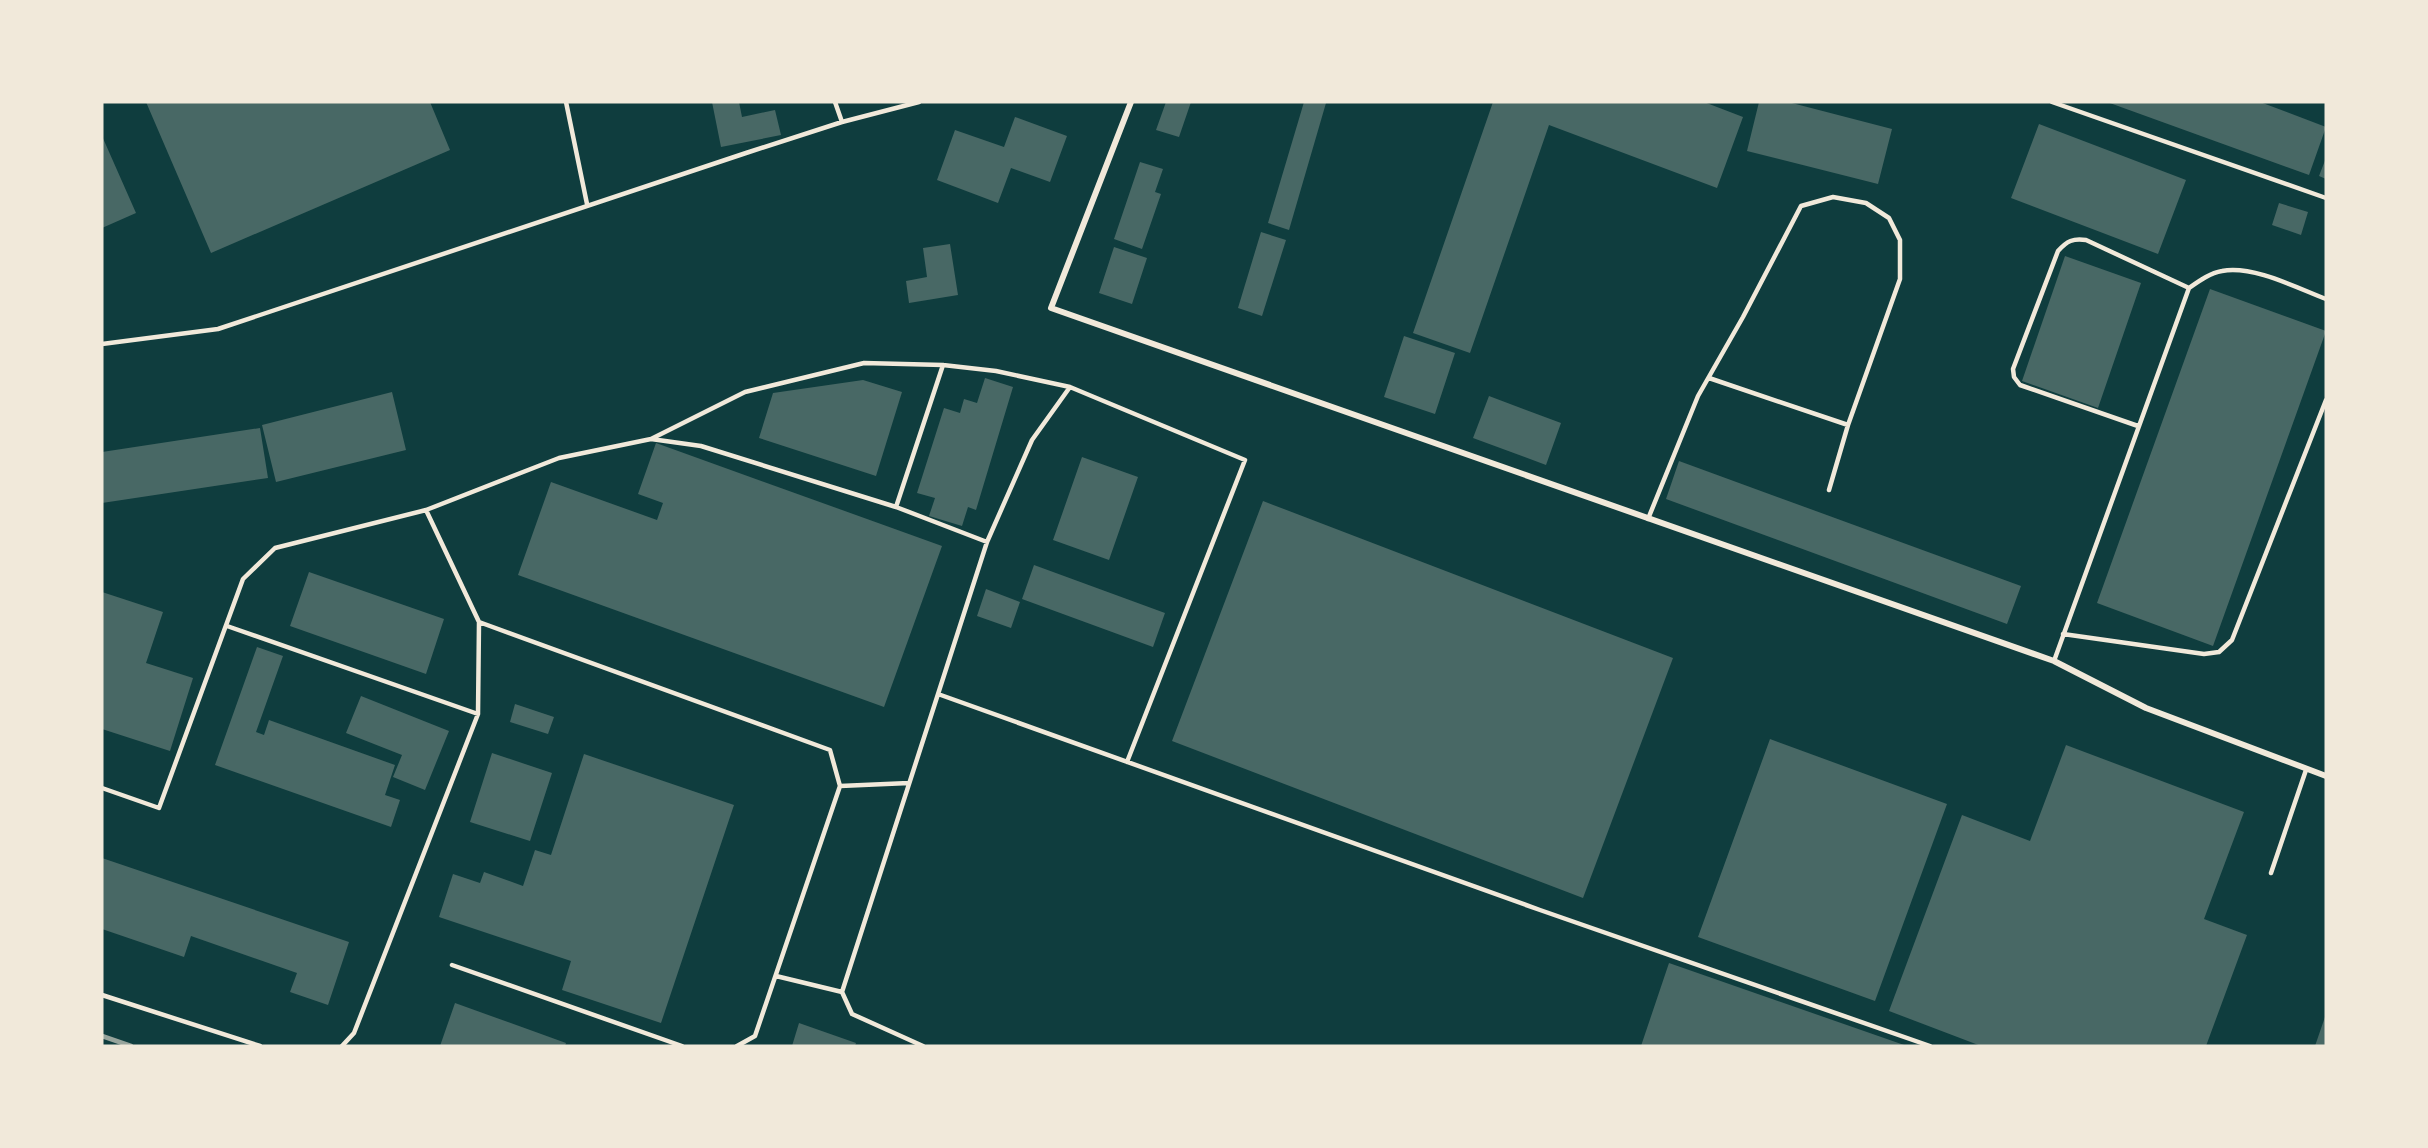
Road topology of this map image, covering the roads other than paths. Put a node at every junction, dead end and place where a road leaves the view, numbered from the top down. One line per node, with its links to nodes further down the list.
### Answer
1 (566, 102): 8 (lane)
2 (835, 102): 6 (lane)
3 (919, 102): 6 (lane)
4 (1131, 102): 22 (street)
5 (2052, 102): 7 (lane)
6 (842, 122): 8 (lane)
7 (2326, 198)
8 (587, 204): 11 (lane)
9 (2189, 288): 10 (lane); 17 (lane); 17 (lane)
10 (2326, 299)
11 (102, 344)
12 (943, 365): 14 (lane); 18 (lane); 20 (lane)
13 (1709, 378): 16 (lane); 16 (lane); 22 (lane)
14 (1070, 387): 23 (lane); 30 (lane)
15 (2326, 400): 26 (lane)
16 (1848, 425): 19 (lane)
17 (2138, 426): 26 (lane)
18 (651, 439): 20 (lane); 21 (lane)
19 (1829, 490)
20 (896, 507): 23 (lane)
21 (426, 510): 24 (lane); 25 (lane)
22 (1648, 519): 27 (street)
23 (987, 542): 28 (lane)
24 (479, 622): 29 (lane); 34 (lane)
25 (228, 626): 29 (lane); 35 (lane)
26 (2063, 634): 27 (lane)
27 (2054, 662): 31 (street)
28 (938, 694): 30 (lane); 33 (lane)
29 (478, 714): 42 (lane)
30 (1127, 762): 46 (lane)
31 (2307, 770): 32 (street); 36 (lane)
32 (2326, 776)
33 (909, 783): 34 (lane); 39 (lane)
34 (840, 786): 38 (lane)
35 (102, 788)
36 (2271, 873)
37 (452, 965): 43 (lane)
38 (776, 976): 39 (lane); 44 (lane)
39 (842, 992): 45 (lane)
40 (102, 995): 41 (lane)
41 (260, 1046)
42 (342, 1046)
43 (682, 1046)
44 (738, 1046)
45 (923, 1046)
46 (1930, 1046)

